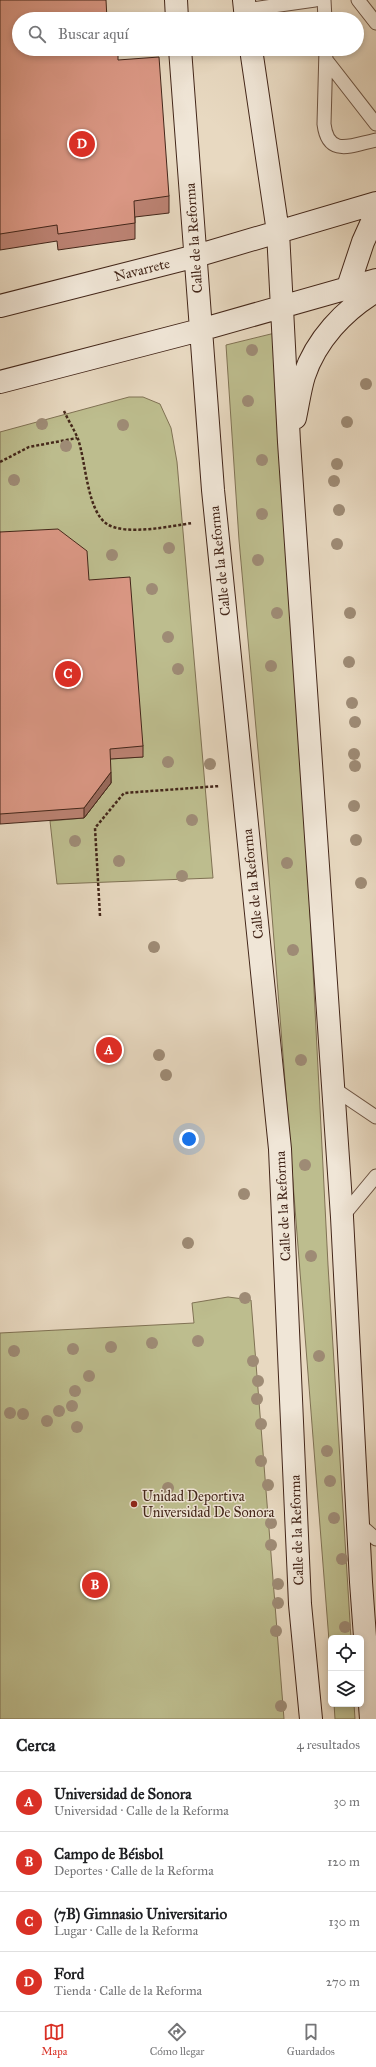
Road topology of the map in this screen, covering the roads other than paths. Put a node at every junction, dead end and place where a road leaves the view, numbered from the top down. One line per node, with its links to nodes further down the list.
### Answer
1 (176, 0): 6 (main road)
2 (315, 0): 5 (lane)
3 (324, 0): 7 (lane)
4 (358, 0): 8 (lane)
5 (245, 10)
6 (177, 12)
7 (325, 12)
8 (376, 23)
9 (181, 56): 18 (main road, Calle de la Reforma)
10 (253, 56): 17 (main road)
11 (326, 56): 14 (lane)
12 (327, 56): 13 (lane)
13 (376, 124)
14 (376, 140)
15 (376, 203): 17 (main road, Navarrete)
16 (376, 213): 20 (main road)
17 (278, 232): 18 (main road, Navarrete); 23 (main road)
18 (196, 256): 22 (main road, Navarrete); 24 (main road, Calle de la Reforma)
19 (376, 280): 20 (main road)
20 (348, 287): 23 (main road)
21 (376, 290): 26 (main road)
22 (0, 306)
23 (282, 307): 24 (main road); 26 (main road)
24 (200, 330): 25 (main road); 34 (main road, Calle de la Reforma)
25 (0, 382)
26 (289, 442): 27 (main road)
27 (332, 1088): 28 (lane); 30 (main road)
28 (376, 1117)
29 (376, 1176): 30 (lane)
30 (342, 1217): 31 (main road)
31 (358, 1523): 32 (lane); 33 (main road)
32 (376, 1539)
33 (371, 1647): 35 (main road)
34 (311, 1719)
35 (371, 1719)

